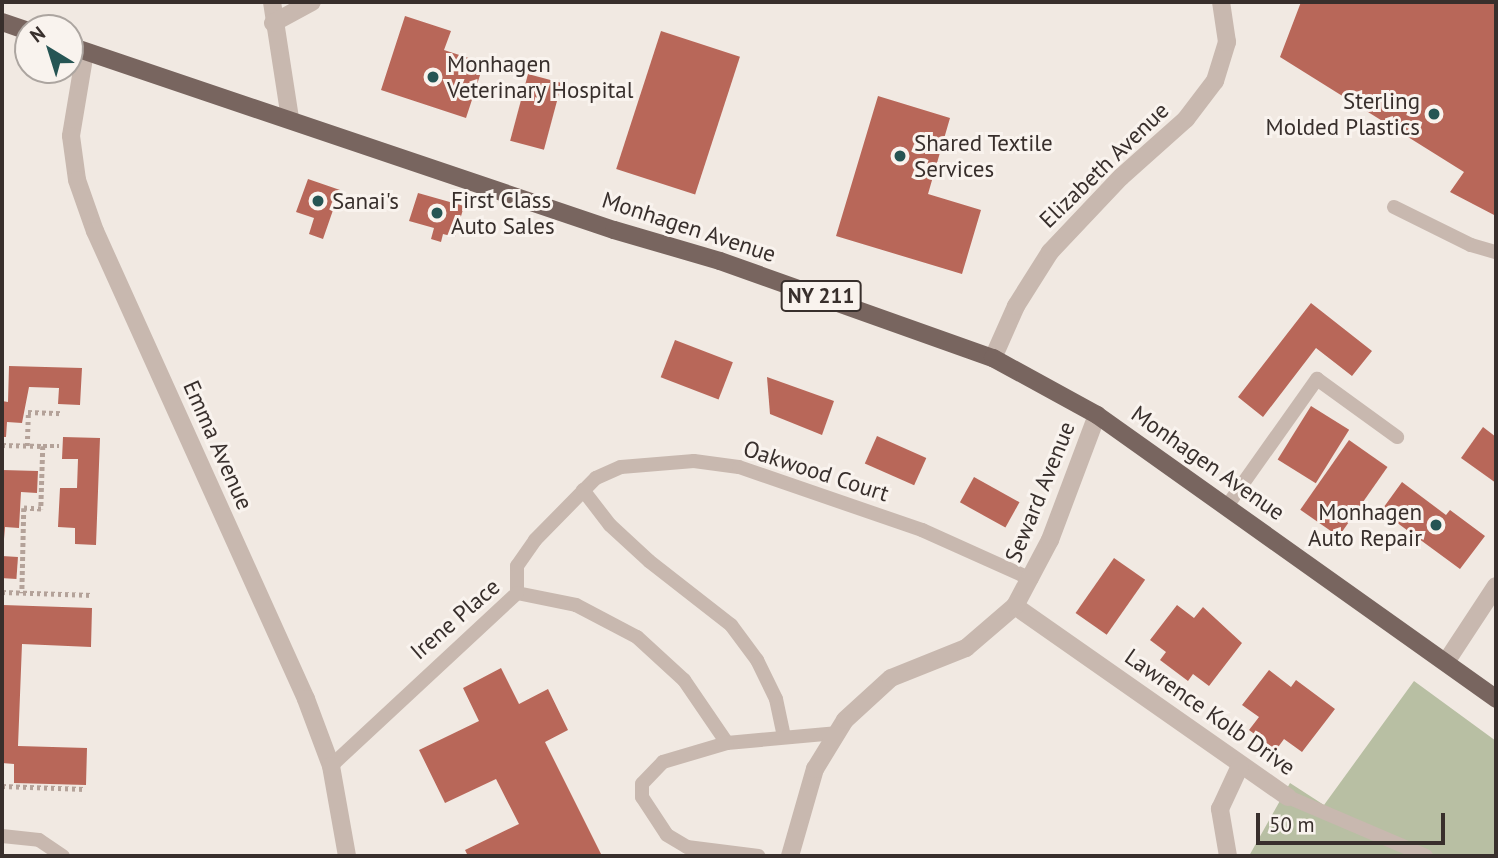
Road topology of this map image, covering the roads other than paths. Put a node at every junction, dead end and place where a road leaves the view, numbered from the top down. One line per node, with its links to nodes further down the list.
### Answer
1 (272, 2): 4 (street)
2 (312, 2): 4 (street)
3 (1221, 2): 10 (street, Elizabeth Avenue)
4 (272, 23): 7 (street)
5 (84, 51): 7 (main road, Monhagen Avenue / NY 211)
6 (75, 84): 24 (street, Emma Avenue)
7 (290, 118): 10 (main road, Monhagen Avenue / NY 211)
8 (1394, 207): 9 (lane)
9 (1496, 252)
10 (993, 358): 11 (main road, Monhagen Avenue / NY 211)
11 (1097, 415): 14 (main road, Monhagen Avenue / NY 211); 15 (street, Seward Avenue)
12 (1397, 437): 14 (lane)
13 (583, 490): 15 (lane, Oakwood Court); 17 (lane, Oakwood Court); 22 (lane)
14 (1227, 506): 19 (main road, Monhagen Avenue / NY 211)
15 (1031, 579): 18 (street, Seward Avenue)
16 (1496, 586): 19 (street)
17 (517, 593): 23 (lane, Irene Place); 24 (lane, Irene Place)
18 (1015, 606): 21 (street, Seward Avenue); 25 (street, Lawrence Kolb Drive)
19 (1446, 662): 20 (main road, Monhagen Avenue / NY 211)
20 (1496, 699)
21 (836, 733): 22 (lane); 31 (street, Seward Avenue)
22 (783, 736): 23 (lane)
23 (727, 743): 30 (lane)
24 (331, 766): 29 (street, Emma Avenue)
25 (1240, 766): 26 (street, Lawrence Kolb Drive); 32 (street)
26 (1288, 797): 33 (lane, Lawrence Kolb Drive)
27 (2, 835): 28 (lane)
28 (63, 856)
29 (346, 856)
30 (758, 856)
31 (790, 856)
32 (1228, 856)
33 (1426, 856)

